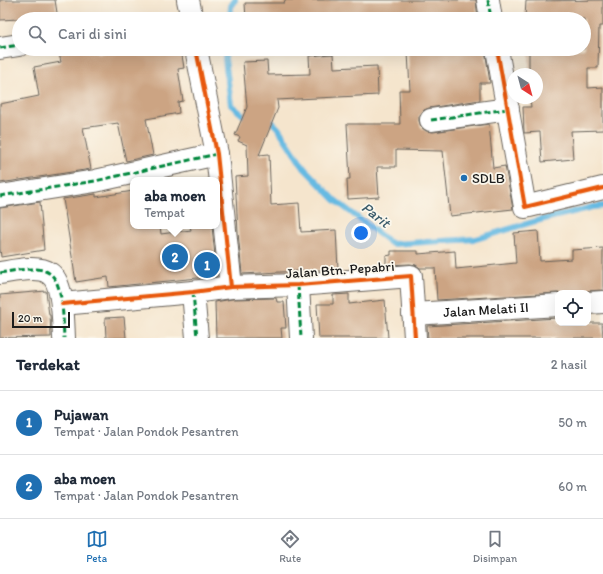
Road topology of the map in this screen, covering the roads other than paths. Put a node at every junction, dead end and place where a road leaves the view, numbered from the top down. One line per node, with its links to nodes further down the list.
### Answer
1 (488, 0): 2 (street)
2 (490, 12)
3 (12, 46): 4 (street)
4 (0, 48)
5 (197, 56): 9 (street)
6 (498, 56): 7 (street)
7 (508, 109): 8 (street); 12 (street)
8 (431, 120)
9 (217, 154): 10 (street); 13 (street)
10 (219, 177)
11 (220, 182): 16 (street)
12 (603, 188)
13 (0, 196)
14 (0, 273): 20 (street)
15 (298, 285): 16 (street, Jalan Btn. Pepabri); 22 (street, Jalan Btn. Pepabri); 25 (street)
16 (231, 287): 17 (street, Jalan Btn. Pepabri)
17 (193, 292): 20 (street, Jalan Btn. Pepabri); 24 (street)
18 (603, 302): 19 (street)
19 (591, 303)
20 (62, 304): 23 (street)
21 (555, 305): 22 (street, Jalan Melati II)
22 (413, 314): 26 (street, Jalan Btn. Pepabri)
23 (64, 338)
24 (197, 338)
25 (301, 338)
26 (415, 338)

